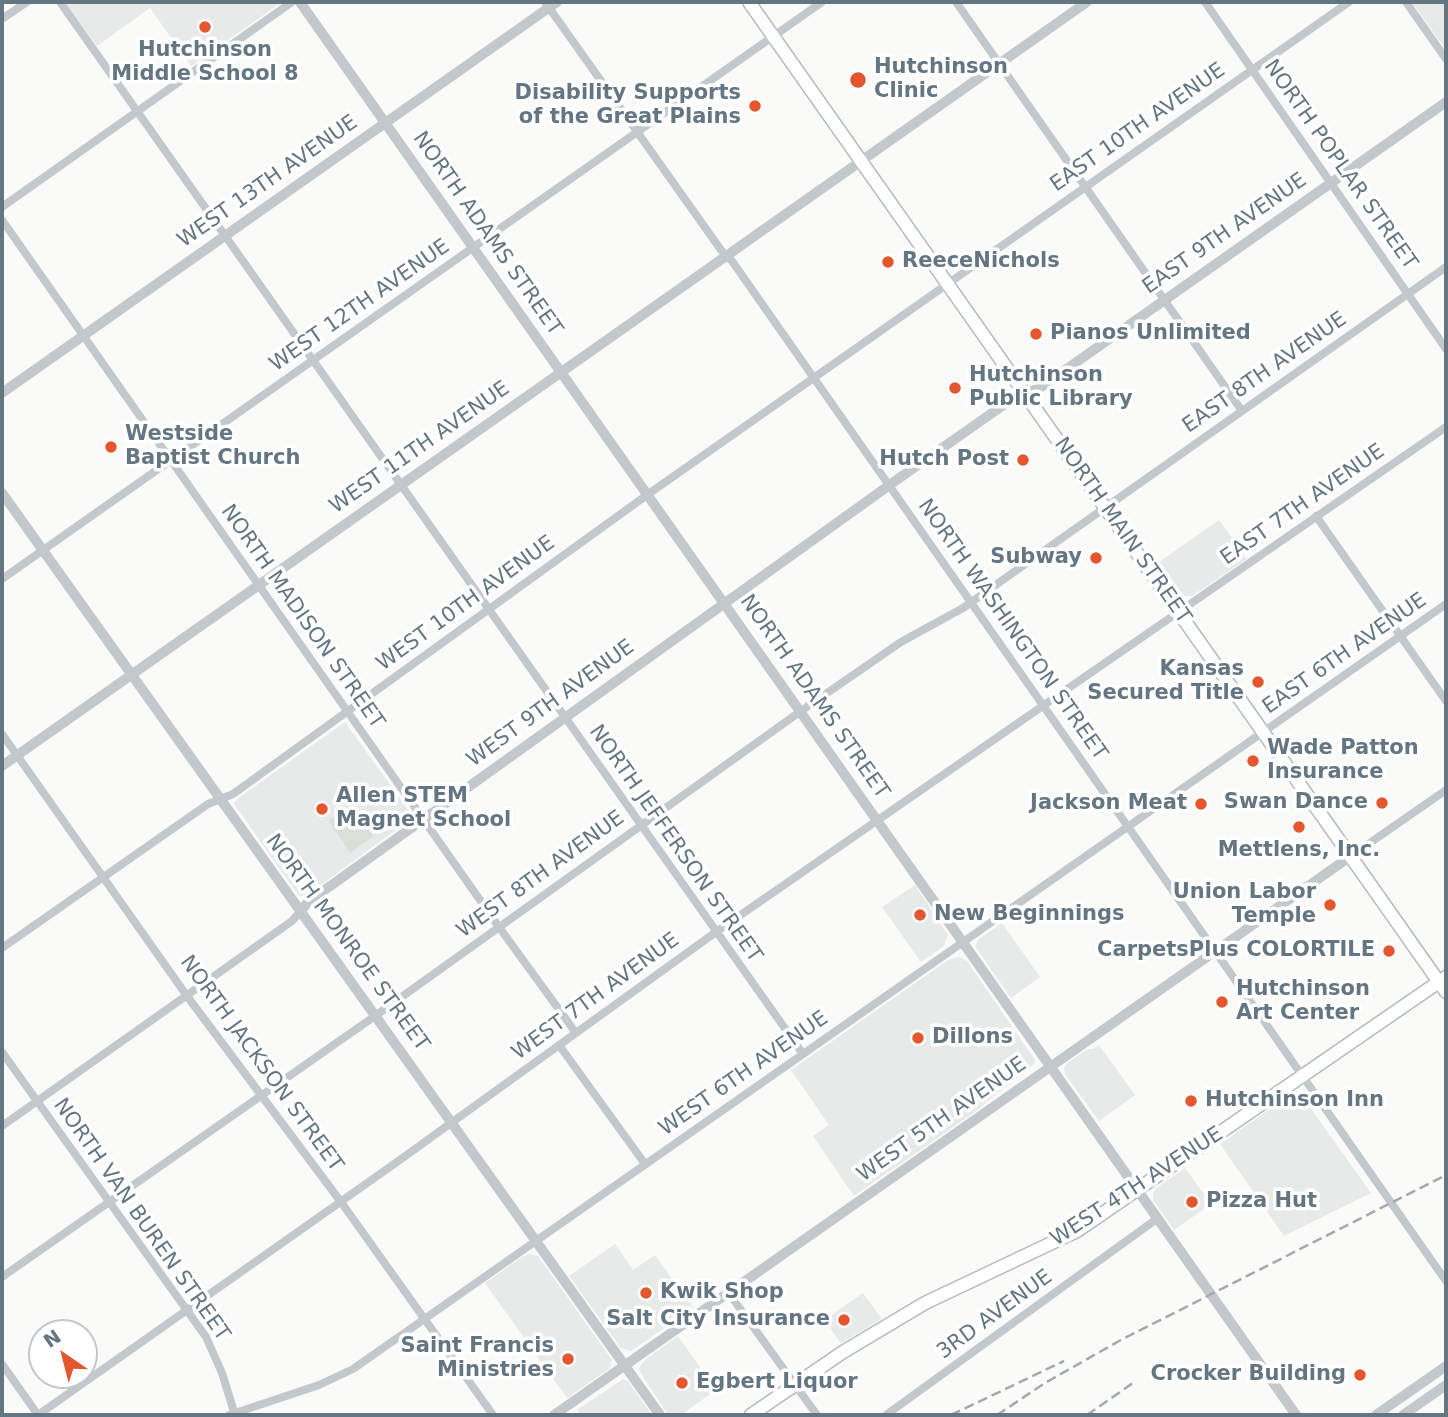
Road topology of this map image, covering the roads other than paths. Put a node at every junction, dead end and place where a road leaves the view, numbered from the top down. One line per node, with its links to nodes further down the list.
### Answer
1 (27, 2): 13 (street)
2 (60, 2): 19 (street, NORTH JEFFERSON STREET)
3 (292, 2): 19 (street)
4 (300, 2): 20 (street, NORTH ADAMS STREET)
5 (749, 2): 14 (main road, NORTH MAIN STREET)
6 (822, 2): 14 (street, WEST 12TH AVENUE)
7 (956, 2): 16 (street)
8 (1087, 2): 16 (street, WEST 11TH AVENUE)
9 (1205, 2): 17 (street, NORTH POPLAR STREET)
10 (1349, 2): 17 (street, EAST 10TH AVENUE)
11 (1406, 2): 15 (street)
12 (551, 4): 20 (street, WEST 13TH AVENUE); 21 (street, NORTH WASHINGTON STREET)
13 (2, 19)
14 (773, 36): 21 (street, WEST 12TH AVENUE); 22 (main road, NORTH MAIN STREET)
15 (1446, 59)
16 (1000, 64): 22 (street, WEST 11TH AVENUE); 24 (street)
17 (1253, 70): 23 (street, NORTH POPLAR STREET); 24 (street, EAST 10TH AVENUE)
18 (1446, 102): 23 (street, EAST 9TH AVENUE)
19 (136, 111): 25 (street); 27 (street, NORTH JEFFERSON STREET)
20 (385, 122): 27 (street, WEST 13TH AVENUE); 28 (street, NORTH ADAMS STREET)
21 (637, 132): 28 (street, WEST 12TH AVENUE); 29 (street, NORTH WASHINGTON STREET)
22 (861, 161): 29 (street, WEST 11TH AVENUE); 31 (main road, NORTH MAIN STREET)
23 (1332, 183): 32 (street, NORTH POPLAR STREET); 33 (street, EAST 9TH AVENUE)
24 (1085, 186): 31 (street, EAST 10TH AVENUE); 33 (street)
25 (2, 207)
26 (2, 220): 34 (street, NORTH MADISON STREET)
27 (225, 236): 34 (street, WEST 13TH AVENUE); 36 (street, NORTH JEFFERSON STREET)
28 (474, 247): 36 (street, WEST 12TH AVENUE); 37 (street, NORTH ADAMS STREET)
29 (727, 256): 37 (street, WEST 11TH AVENUE); 38 (street, NORTH WASHINGTON STREET)
30 (1446, 267): 32 (street, EAST 8TH AVENUE)
31 (947, 284): 38 (street, WEST 10TH AVENUE); 40 (main road, NORTH MAIN STREET)
32 (1409, 293): 35 (street, NORTH POPLAR STREET); 41 (street, EAST 8TH AVENUE)
33 (1165, 300): 40 (street, EAST 9TH AVENUE); 41 (street)
34 (83, 336): 39 (street, WEST 13TH AVENUE); 43 (street, NORTH MADISON STREET)
35 (1446, 349)
36 (312, 361): 43 (street, WEST 12TH AVENUE); 45 (street, NORTH JEFFERSON STREET)
37 (562, 372): 45 (street, WEST 11TH AVENUE); 47 (street, NORTH ADAMS STREET)
38 (815, 377): 44 (street, NORTH WASHINGTON STREET); 47 (street, WEST 10TH AVENUE)
39 (2, 393)
40 (1025, 394): 44 (street, WEST 9TH AVENUE); 48 (main road, NORTH MAIN STREET)
41 (1242, 411): 48 (street, EAST 8TH AVENUE)
42 (1446, 427): 49 (street, EAST 7TH AVENUE)
43 (170, 461): 50 (street, WEST 12TH AVENUE); 52 (street, NORTH MADISON STREET)
44 (890, 485): 53 (street, NORTH WASHINGTON STREET); 54 (street, WEST 9TH AVENUE)
45 (400, 486): 52 (street, WEST 11TH AVENUE); 56 (street, NORTH JEFFERSON STREET)
46 (2, 493): 50 (street, NORTH MONROE STREET)
47 (648, 495): 54 (street, NORTH ADAMS STREET); 56 (street, WEST 10TH AVENUE)
48 (1105, 507): 53 (street, WEST 8TH AVENUE); 57 (main road, NORTH MAIN STREET)
49 (1316, 516): 57 (street, EAST 7TH AVENUE); 58 (street)
50 (43, 551): 51 (street, WEST 12TH AVENUE); 59 (street, NORTH MONROE STREET)
51 (2, 579)
52 (258, 586): 59 (street, WEST 11TH AVENUE); 63 (street, NORTH MADISON STREET)
53 (970, 602): 61 (street, NORTH WASHINGTON STREET); 62 (street, WEST 8TH AVENUE)
54 (724, 603): 62 (street, NORTH ADAMS STREET); 64 (street, WEST 9TH AVENUE)
55 (1446, 604): 58 (street, EAST 6TH AVENUE)
56 (488, 610): 63 (street, WEST 10TH AVENUE); 64 (street, NORTH JEFFERSON STREET)
57 (1179, 612): 61 (street, WEST 7TH AVENUE); 65 (main road, NORTH MAIN STREET)
58 (1400, 636): 60 (street); 65 (street, EAST 6TH AVENUE)
59 (131, 674): 67 (street, WEST 11TH AVENUE); 70 (street, NORTH MONROE STREET)
60 (1446, 701)
61 (1043, 706): 72 (street, WEST 7TH AVENUE); 74 (street, NORTH WASHINGTON STREET)
62 (801, 711): 72 (street, NORTH ADAMS STREET); 73 (street, WEST 8TH AVENUE)
63 (347, 712): 70 (street, WEST 10TH AVENUE); 71 (street, NORTH MADISON STREET)
64 (564, 718): 71 (street, WEST 9TH AVENUE); 73 (street, NORTH JEFFERSON STREET)
65 (1264, 732): 74 (street, WEST 6TH AVENUE); 75 (main road, NORTH MAIN STREET)
66 (2, 734): 67 (street, NORTH JACKSON STREET)
67 (17, 755): 68 (street, WEST 11TH AVENUE); 76 (street, NORTH JACKSON STREET)
68 (2, 766)
69 (1446, 790): 75 (street)
70 (220, 799): 76 (street, WEST 10TH AVENUE); 77 (street, NORTH MONROE STREET)
71 (423, 819): 77 (street, WEST 9TH AVENUE); 78 (street, NORTH MADISON STREET)
72 (877, 820): 79 (street, WEST 7TH AVENUE); 80 (street, NORTH ADAMS STREET)
73 (640, 825): 78 (street, WEST 8TH AVENUE); 79 (street, NORTH JEFFERSON STREET)
74 (1127, 827): 80 (street, WEST 6TH AVENUE); 82 (street, NORTH WASHINGTON STREET)
75 (1351, 856): 82 (street, WEST 5TH AVENUE); 83 (main road, NORTH MAIN STREET)
76 (104, 877): 81 (street, WEST 10TH AVENUE); 84 (street, NORTH JACKSON STREET)
77 (301, 911): 84 (street, WEST 9TH AVENUE); 85 (street, NORTH MONROE STREET)
78 (499, 927): 85 (street, WEST 8TH AVENUE); 86 (street, NORTH MADISON STREET)
79 (716, 932): 86 (street, WEST 7TH AVENUE); 89 (street, NORTH JEFFERSON STREET)
80 (963, 942): 89 (street, WEST 6TH AVENUE); 90 (street, NORTH ADAMS STREET)
81 (2, 948)
82 (1215, 952): 90 (street, WEST 5TH AVENUE); 91 (street, NORTH WASHINGTON STREET)
83 (1444, 984): 91 (main road, WEST 4TH AVENUE)
84 (187, 996): 92 (street, NORTH JACKSON STREET); 93 (street, WEST 9TH AVENUE)
85 (375, 1016): 92 (street, WEST 8TH AVENUE); 94 (street, NORTH MONROE STREET)
86 (576, 1033): 87 (street, WEST 7TH AVENUE)
87 (559, 1045): 94 (street, WEST 7TH AVENUE); 96 (street)
88 (2, 1052): 93 (street, NORTH VAN BUREN STREET)
89 (803, 1054): 96 (street, WEST 6TH AVENUE)
90 (1051, 1067): 97 (street, NORTH ADAMS STREET); 104 (street, WEST 5TH AVENUE)
91 (1303, 1077): 97 (main road, WEST 4TH AVENUE); 103 (street, NORTH WASHINGTON STREET)
92 (262, 1097): 98 (street, WEST 8TH AVENUE); 99 (street, NORTH JACKSON STREET)
93 (37, 1101): 95 (street, WEST 9TH AVENUE); 98 (street, NORTH VAN BUREN STREET)
94 (451, 1123): 99 (street, WEST 7TH AVENUE); 101 (street, NORTH MONROE STREET)
95 (2, 1126)
96 (645, 1164): 101 (street, WEST 6TH AVENUE)
97 (1138, 1190): 100 (street, NORTH ADAMS STREET); 110 (main road, WEST 4TH AVENUE)
98 (108, 1202): 102 (street, WEST 8TH AVENUE); 105 (street, NORTH VAN BUREN STREET)
99 (341, 1202): 105 (street, WEST 7TH AVENUE); 106 (street, NORTH JACKSON STREET)
100 (1158, 1218): 119 (street, 3RD AVENUE); 120 (street, NORTH ADAMS STREET)
101 (536, 1241): 106 (street, WEST 6TH AVENUE); 108 (street, NORTH MONROE STREET)
102 (2, 1277)
103 (1446, 1281)
104 (728, 1292): 108 (street, WEST 5TH AVENUE); 110 (street)
105 (185, 1310): 112 (street, NORTH VAN BUREN STREET); 113 (street, WEST 7TH AVENUE)
106 (425, 1319): 112 (street, WEST 6TH AVENUE); 114 (street, NORTH JACKSON STREET)
107 (2, 1364): 113 (street)
108 (625, 1365): 115 (street, WEST 5TH AVENUE); 116 (street, NORTH MONROE STREET)
109 (1446, 1366): 121 (street)
110 (794, 1384): 117 (main road, WEST 4TH AVENUE); 118 (street)
111 (1446, 1385): 122 (street)
112 (233, 1414)
113 (38, 1415)
114 (493, 1415)
115 (554, 1415)
116 (660, 1415)
117 (751, 1415)
118 (817, 1415)
119 (886, 1415)
120 (1296, 1415)
121 (1376, 1415)
122 (1403, 1415)

